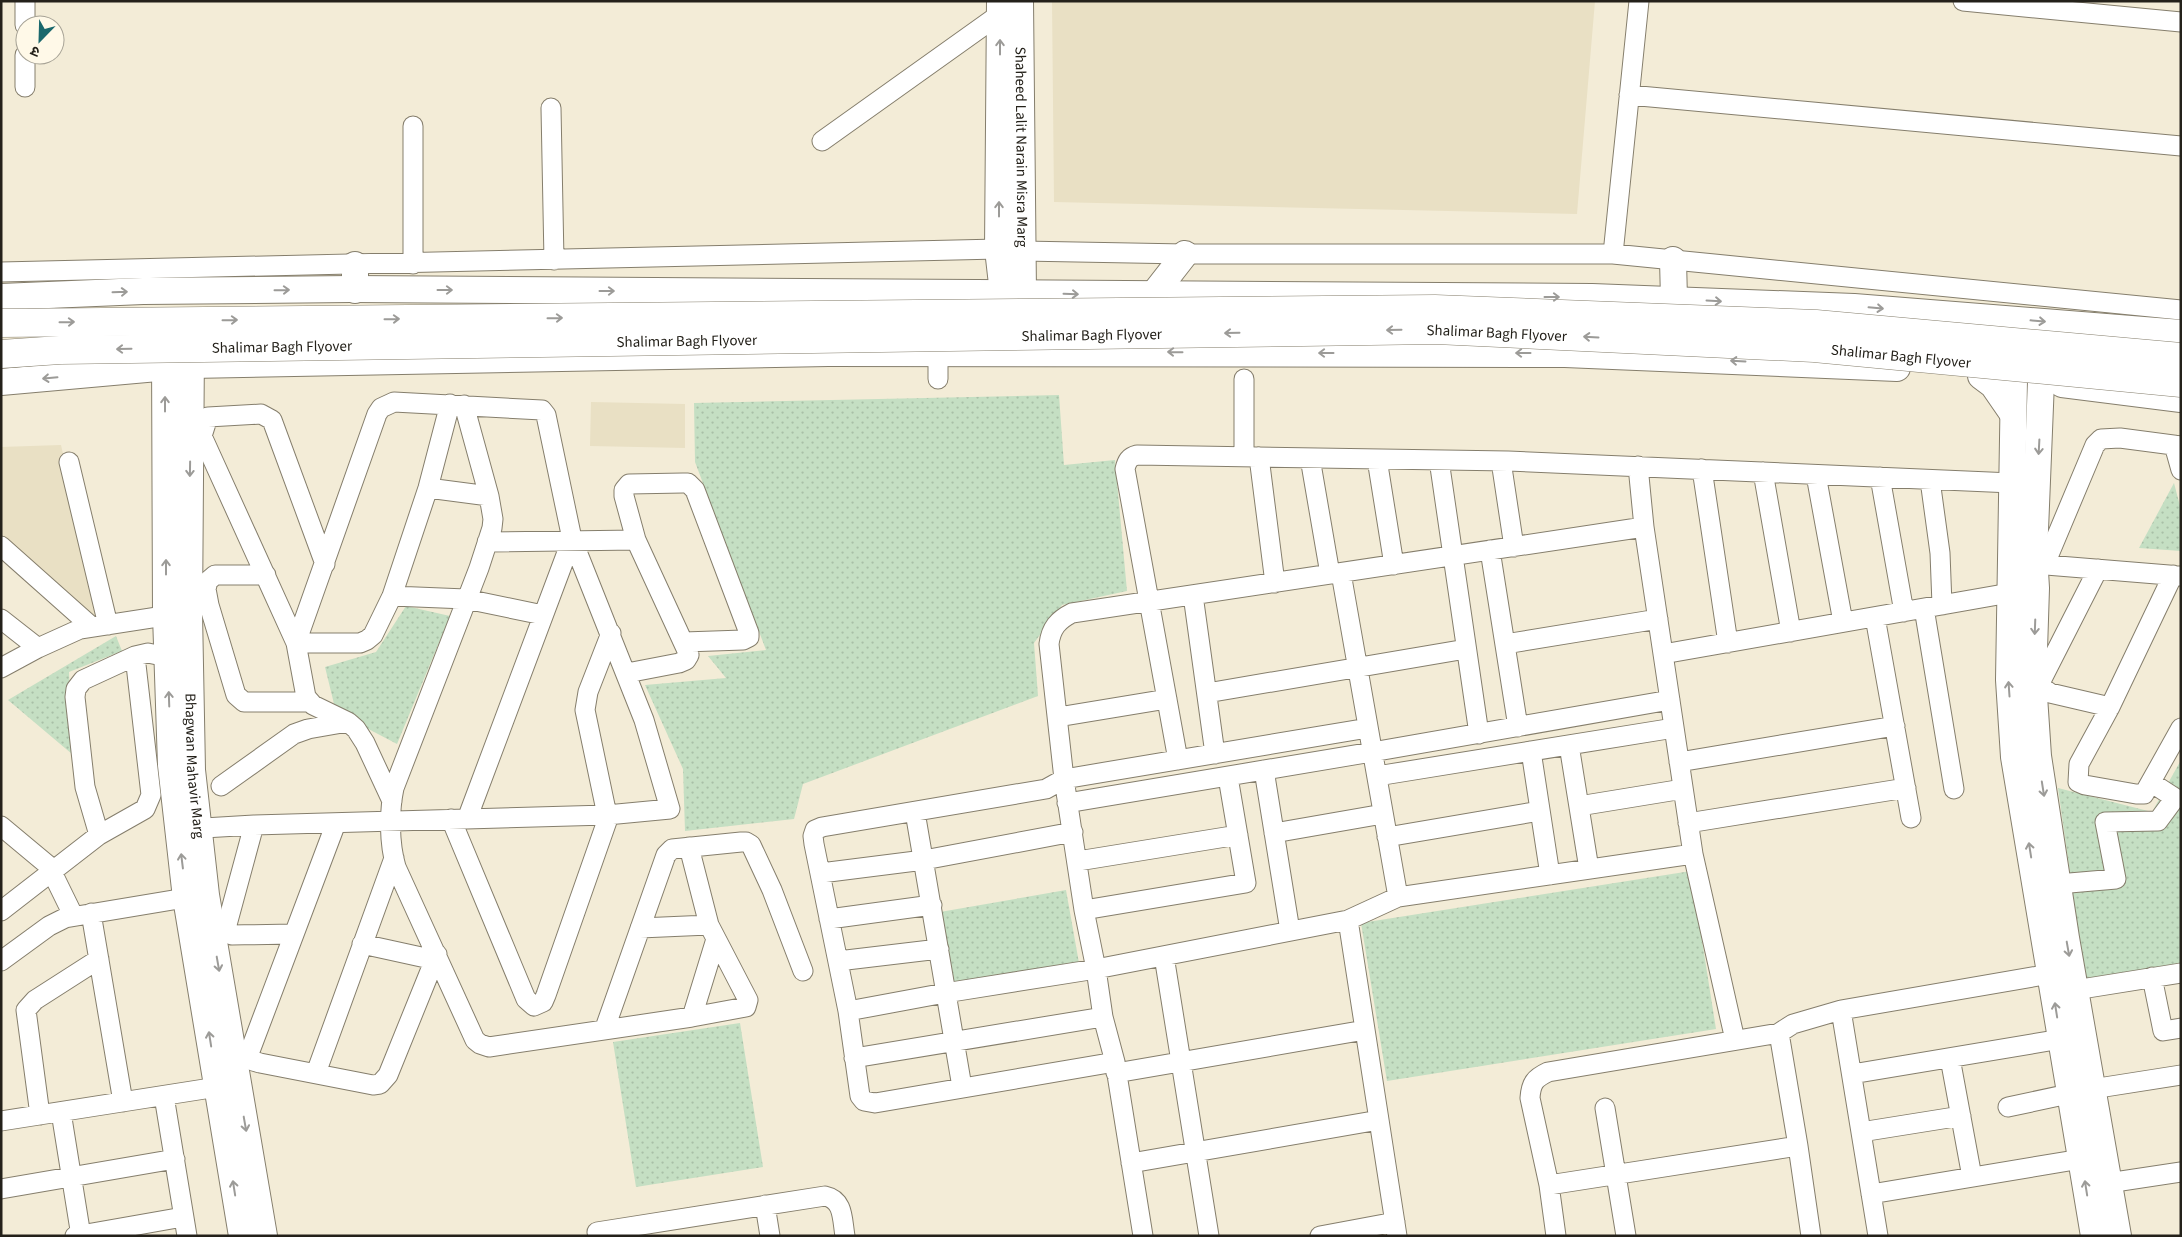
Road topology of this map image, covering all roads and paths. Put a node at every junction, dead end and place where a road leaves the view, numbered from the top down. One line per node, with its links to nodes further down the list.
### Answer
1 (25, 1): 6 (street)
2 (1639, 1): 10 (street)
3 (1963, 1): 5 (street)
4 (1006, 5): 13 (street); 21 (street, Shaheed Lalit Narain Misra Marg)
5 (2134, 9): 7 (street)
6 (25, 15)
7 (2181, 22)
8 (25, 65): 9 (street)
9 (25, 87)
10 (1629, 95): 14 (street); 16 (street)
11 (551, 108): 17 (street)
12 (413, 126): 19 (street)
13 (822, 141)
14 (2181, 146)
15 (1185, 254): 16 (street); 21 (street); 28 (street)
16 (1613, 254): 18 (street)
17 (554, 260): 19 (street); 21 (street)
18 (1673, 260): 30 (street); 33 (street)
19 (413, 264): 22 (street)
20 (1, 272): 22 (street)
21 (1010, 272): 26 (street); 26 (street); 28 (street, one-way to 28)
22 (355, 277): 24 (street, one-way to 22); 25 (street, one-way to 25)
23 (164, 291): 24 (street); 29 (street, one-way to 23); 40 (street, Bhagwan Mahavir Marg)
24 (191, 291): 39 (street, Bhagwan Mahavir Marg)
25 (825, 292): 26 (street); 35 (street)
26 (959, 293)
27 (1276, 295): 28 (street); 30 (street, one-way to 30); 34 (street)
28 (1153, 296)
29 (1, 298): 46 (street)
30 (1674, 299): 31 (street, one-way to 31)
31 (1770, 305): 33 (street, one-way to 33); 38 (street)
32 (1, 323): 33 (main road, Shalimar Bagh Flyover, one-way to 33, bridge)
33 (2176, 329): 49 (street)
34 (1276, 352): 36 (street, one-way to 36); 38 (street, one-way to 34)
35 (828, 353): 36 (street); 39 (street)
36 (938, 353): 42 (street)
37 (1, 354): 47 (main road, Shalimar Bagh Flyover, one-way to 37, bridge)
38 (1770, 363): 41 (street)
39 (191, 366): 40 (street); 93 (street, Bhagwan Mahavir Marg, one-way to 93)
40 (165, 367): 46 (street, one-way to 46); 93 (street, Bhagwan Mahavir Marg, one-way to 40)
41 (1981, 376): 43 (street); 51 (street)
42 (938, 379)
43 (2014, 379): 45 (street); 51 (street)
44 (1244, 380): 54 (street)
45 (2041, 381): 48 (street); 52 (street)
46 (7, 382)
47 (2181, 383)
48 (2086, 387): 49 (street); 52 (street)
49 (2169, 398)
50 (457, 404): 68 (street); 69 (street); 71 (street); 78 (street)
51 (2013, 414): 67 (street)
52 (2040, 417): 81 (street, one-way to 81)
53 (2177, 446): 62 (street); 81 (street)
54 (1252, 457): 55 (street); 85 (street); 90 (street)
55 (1310, 458): 56 (street); 82 (street)
56 (1377, 459): 57 (street); 79 (street)
57 (1439, 460): 58 (street); 77 (street)
58 (1501, 461): 60 (street); 75 (street)
59 (69, 462): 99 (street)
60 (1638, 466): 61 (street); 70 (street)
61 (1702, 470): 63 (street); 104 (street)
62 (2181, 470)
63 (1763, 472): 64 (street); 100 (street)
64 (1816, 475): 65 (street); 98 (street)
65 (1880, 477): 66 (street); 92 (street)
66 (1930, 480): 67 (street); 91 (street)
67 (2012, 483): 86 (street)
68 (428, 488): 69 (street); 88 (street)
69 (489, 496): 73 (street)
70 (1644, 527): 75 (street); 97 (street)
71 (572, 539): 72 (street); 73 (street); 94 (street); 101 (street)
72 (636, 540): 102 (street); 102 (street)
73 (487, 542): 89 (street)
74 (1, 546): 99 (street)
75 (1514, 547): 76 (street)
76 (1490, 550): 77 (street); 105 (street)
77 (1452, 556): 79 (street); 107 (street)
78 (325, 564): 83 (street); 103 (street)
79 (1394, 565): 82 (street)
80 (2098, 568): 81 (street); 84 (street); 118 (street)
81 (2039, 572): 86 (street); 171 (street, one-way to 171)
82 (1336, 573): 85 (street); 112 (street)
83 (266, 575): 103 (street); 117 (street)
84 (2177, 575): 118 (street)
85 (1275, 582): 87 (street)
86 (2010, 593): 91 (street); 194 (street, one-way to 86)
87 (1194, 595): 90 (street); 114 (street)
88 (392, 596): 89 (street); 103 (street)
89 (466, 600): 94 (street); 142 (street)
90 (1149, 602): 115 (street); 119 (street)
91 (1933, 607): 92 (street); 141 (street)
92 (1904, 612): 95 (street)
93 (177, 614): 99 (street); 110 (street, Bhagwan Mahavir Marg); 156 (street, Bhagwan Mahavir Marg)
94 (544, 615): 150 (street)
95 (1876, 617): 98 (street); 121 (street)
96 (1, 618): 106 (street)
97 (1658, 619): 105 (street); 108 (street)
98 (1843, 622): 100 (street)
99 (100, 626): 106 (street)
100 (1791, 632): 104 (street)
101 (611, 633): 113 (street); 148 (street)
102 (684, 642): 113 (street)
103 (296, 643): 117 (street)
104 (1728, 643): 108 (street)
105 (1505, 644): 122 (street)
106 (38, 648): 111 (street)
107 (1466, 649): 112 (street); 126 (street)
108 (1663, 654): 116 (street)
109 (135, 656): 110 (street); 159 (street); 159 (street)
110 (167, 657): 156 (street, Bhagwan Mahavir Marg, one-way to 110)
111 (1, 668)
112 (1358, 669): 114 (street); 123 (street)
113 (627, 673): 148 (street)
114 (1207, 693): 130 (street)
115 (1167, 699): 119 (street); 131 (street)
116 (1670, 700): 122 (street); 124 (street)
117 (309, 702): 120 (street)
118 (2110, 707): 137 (street)
119 (1058, 717): 136 (street)
120 (348, 722): 138 (street); 142 (street)
121 (1895, 726): 132 (street); 139 (street)
122 (1518, 727): 126 (street)
123 (1368, 728): 129 (street); 130 (street)
124 (1674, 728): 127 (street); 132 (street)
125 (2181, 728): 137 (street)
126 (1479, 734): 129 (street)
127 (1569, 745): 128 (street); 144 (street)
128 (1531, 751): 135 (street); 145 (street)
129 (1372, 752): 133 (street); 135 (street)
130 (1215, 754): 131 (street)
131 (1178, 760): 136 (street)
132 (1679, 762): 140 (street)
133 (1264, 770): 134 (street); 158 (street)
134 (1228, 776): 143 (street); 160 (street)
135 (1377, 776): 147 (street)
136 (1064, 779): 143 (street); 146 (street)
137 (2152, 783): 171 (street)
138 (221, 786)
139 (1906, 788): 149 (street); 153 (street)
140 (1683, 789): 144 (street); 153 (street)
141 (1954, 790)
142 (392, 801): 152 (street)
143 (1068, 803): 157 (street)
144 (1579, 806): 167 (street)
145 (1540, 811): 161 (street); 170 (street)
146 (915, 812): 165 (street); 169 (street)
147 (1383, 814): 158 (street); 161 (street)
148 (607, 815): 150 (street); 150 (street)
149 (1911, 818)
150 (459, 819): 152 (street)
151 (336, 822): 152 (street); 154 (street); 183 (street)
152 (391, 822): 164 (street)
153 (1688, 823): 163 (street)
154 (254, 825): 156 (street); 183 (street)
155 (1, 826): 168 (street)
156 (189, 829): 172 (street, Bhagwan Mahavir Marg)
157 (1073, 832): 165 (street); 166 (street)
158 (1274, 833): 181 (street)
159 (99, 835): 168 (street)
160 (1238, 835): 166 (street); 175 (street)
161 (1387, 837): 173 (street)
162 (689, 847): 180 (street); 182 (street); 192 (street)
163 (1693, 854): 167 (street); 207 (street)
164 (394, 858): 184 (street); 187 (street)
165 (924, 860): 169 (street); 174 (street)
166 (1078, 861): 175 (street)
167 (1589, 869): 170 (street)
168 (53, 873): 176 (street); 177 (street)
169 (821, 873): 178 (street)
170 (1550, 875): 173 (street)
171 (2058, 884): 196 (street, one-way to 196)
172 (196, 896): 177 (street); 216 (street, Bhagwan Mahavir Marg)
173 (1398, 897): 179 (street)
174 (932, 905): 178 (street); 185 (street)
175 (1084, 910): 191 (street)
176 (1, 911)
177 (82, 914): 188 (street); 189 (street)
178 (829, 919): 190 (street)
179 (1348, 920): 181 (street); 204 (street)
180 (640, 928): 182 (street); 202 (street)
181 (1290, 931): 186 (street)
182 (713, 932): 200 (street); 200 (street)
183 (293, 934): 213 (street)
184 (362, 944): 187 (street); 213 (street)
185 (939, 949): 190 (street); 197 (street)
186 (1164, 956): 191 (street); 211 (street)
187 (436, 957): 202 (street); 213 (street)
188 (99, 959): 220 (street); 224 (street)
189 (1, 960)
190 (838, 961): 199 (street)
191 (1096, 969): 197 (street); 201 (street)
192 (803, 971)
193 (2181, 973): 195 (street)
194 (2050, 974): 198 (street); 206 (street, one-way to 194)
195 (2152, 978): 196 (street); 203 (street)
196 (2075, 990): 218 (street)
197 (945, 993): 199 (street); 208 (street)
198 (1841, 1010): 205 (street); 214 (street)
199 (848, 1011): 209 (street)
200 (692, 1017): 202 (street)
201 (1103, 1017): 208 (street); 212 (street)
202 (605, 1028)
203 (2181, 1028)
204 (1365, 1030): 211 (street); 226 (street)
205 (1779, 1034): 207 (street); 229 (street)
206 (2061, 1039): 210 (street); 218 (street)
207 (1735, 1040): 239 (street)
208 (954, 1043): 209 (street); 217 (street)
209 (854, 1058): 217 (street)
210 (1950, 1058): 214 (street); 225 (street)
211 (1180, 1062): 212 (street); 230 (street)
212 (1116, 1068): 217 (street); 233 (street)
213 (316, 1073)
214 (1852, 1074): 228 (street)
215 (2181, 1075): 218 (street)
216 (228, 1085): 219 (street); 248 (street, Bhagwan Mahavir Marg, one-way to 216); 249 (street, Bhagwan Mahavir Marg, one-way to 249)
217 (962, 1087)
218 (2081, 1092): 222 (street); 232 (street); 238 (street)
219 (164, 1096): 220 (street); 231 (street)
220 (123, 1102): 223 (street)
221 (1605, 1108): 235 (street)
222 (2008, 1108)
223 (61, 1112): 224 (street); 236 (street)
224 (40, 1115): 227 (street)
225 (1961, 1116): 228 (street); 237 (street)
226 (1379, 1120): 230 (street); 244 (street)
227 (1, 1121)
228 (1861, 1132): 241 (street)
229 (1798, 1146): 235 (street); 257 (street)
230 (1195, 1152): 233 (street); 253 (street)
231 (175, 1159): 236 (street); 243 (street)
232 (2081, 1159): 237 (street); 259 (street, one-way to 232)
233 (1131, 1163): 252 (street)
234 (2181, 1172): 238 (street)
235 (1616, 1176): 239 (street); 256 (street)
236 (72, 1177): 240 (street); 246 (street)
237 (1972, 1177): 241 (street)
238 (2108, 1183): 260 (street)
239 (1548, 1185): 255 (street)
240 (1, 1189)
241 (1871, 1194): 258 (street)
242 (765, 1204): 245 (street); 250 (street); 251 (street)
243 (183, 1217): 246 (street); 247 (street)
244 (1396, 1229): 254 (street)
245 (597, 1232)
246 (79, 1235)
247 (187, 1236)
248 (242, 1236)
249 (264, 1236)
250 (770, 1236)
251 (845, 1236)
252 (1143, 1236)
253 (1209, 1236)
254 (1320, 1236)
255 (1556, 1236)
256 (1626, 1236)
257 (1811, 1236)
258 (1878, 1236)
259 (2094, 1236)
260 (2118, 1236)

